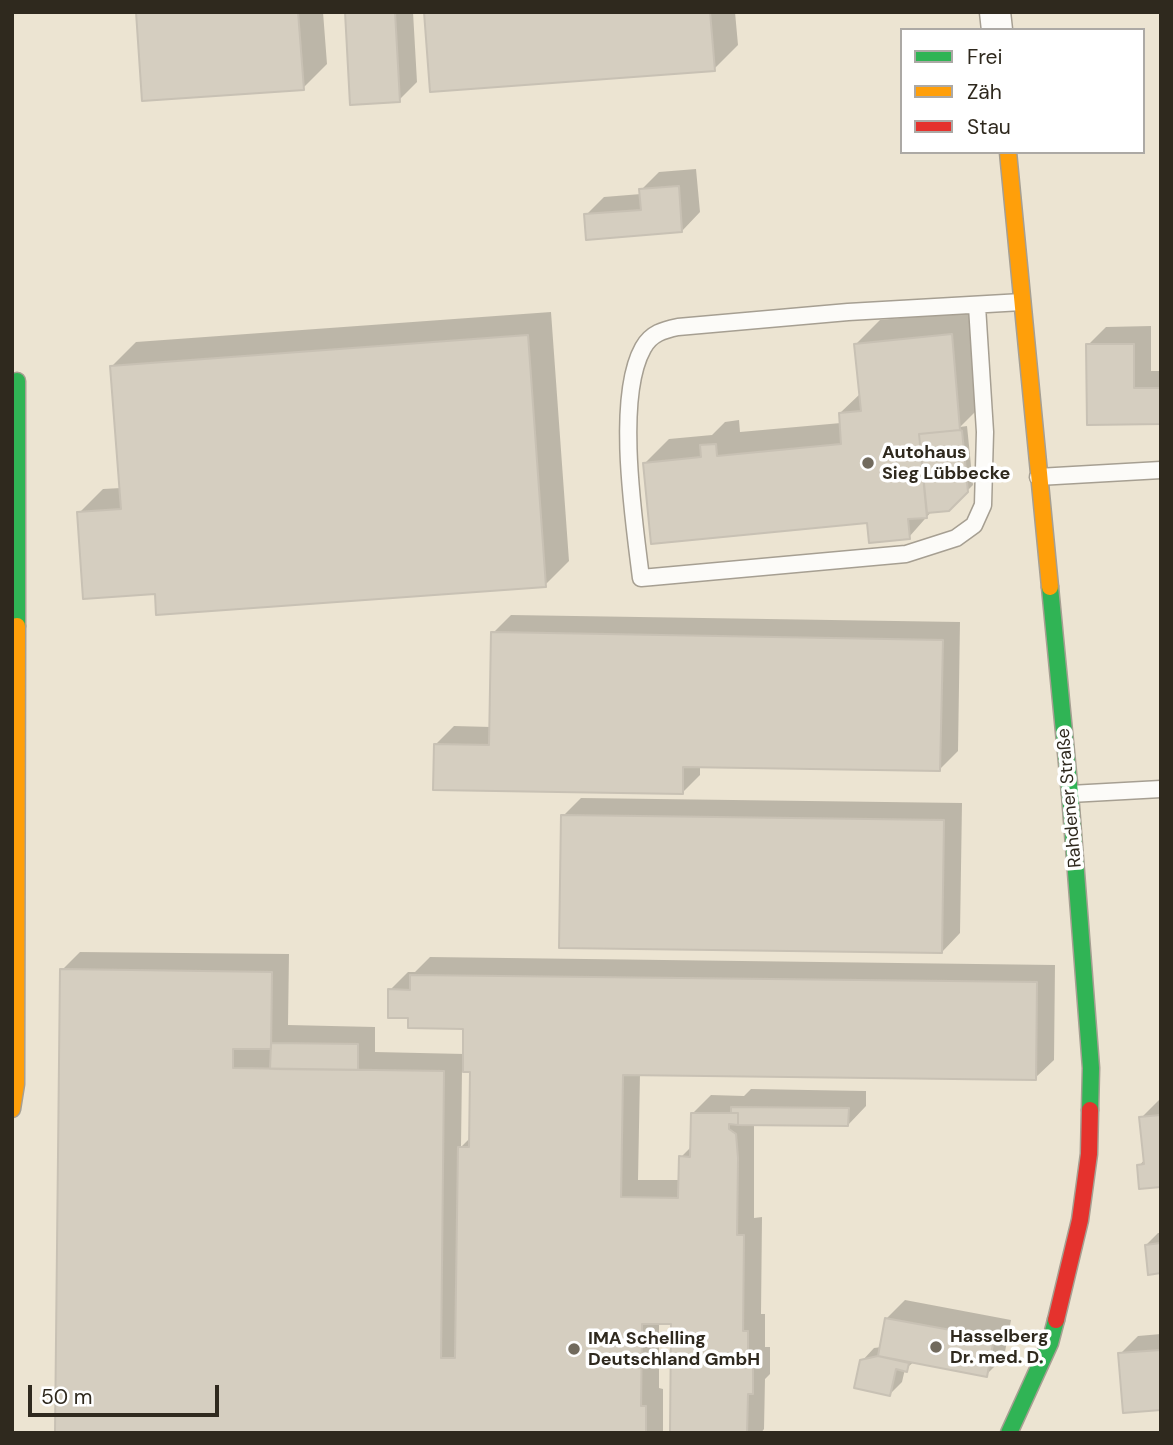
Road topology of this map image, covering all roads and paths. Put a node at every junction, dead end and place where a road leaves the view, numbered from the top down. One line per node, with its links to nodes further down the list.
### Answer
1 (1008, 154): 2 (street, Rahdener Straße)
2 (1022, 302): 3 (lane); 6 (street, Rahdener Straße)
3 (977, 306): 3 (lane)
4 (17, 381): 9 (street)
5 (1161, 470): 6 (lane)
6 (1038, 477): 8 (street, Rahdener Straße)
7 (1161, 789): 8 (lane)
8 (1070, 794): 10 (street, Rahdener Straße)
9 (12, 1109)
10 (1028, 1395): 11 (street, Rahdener Straße); 12 (street)
11 (1009, 1433)
12 (1027, 1433)

